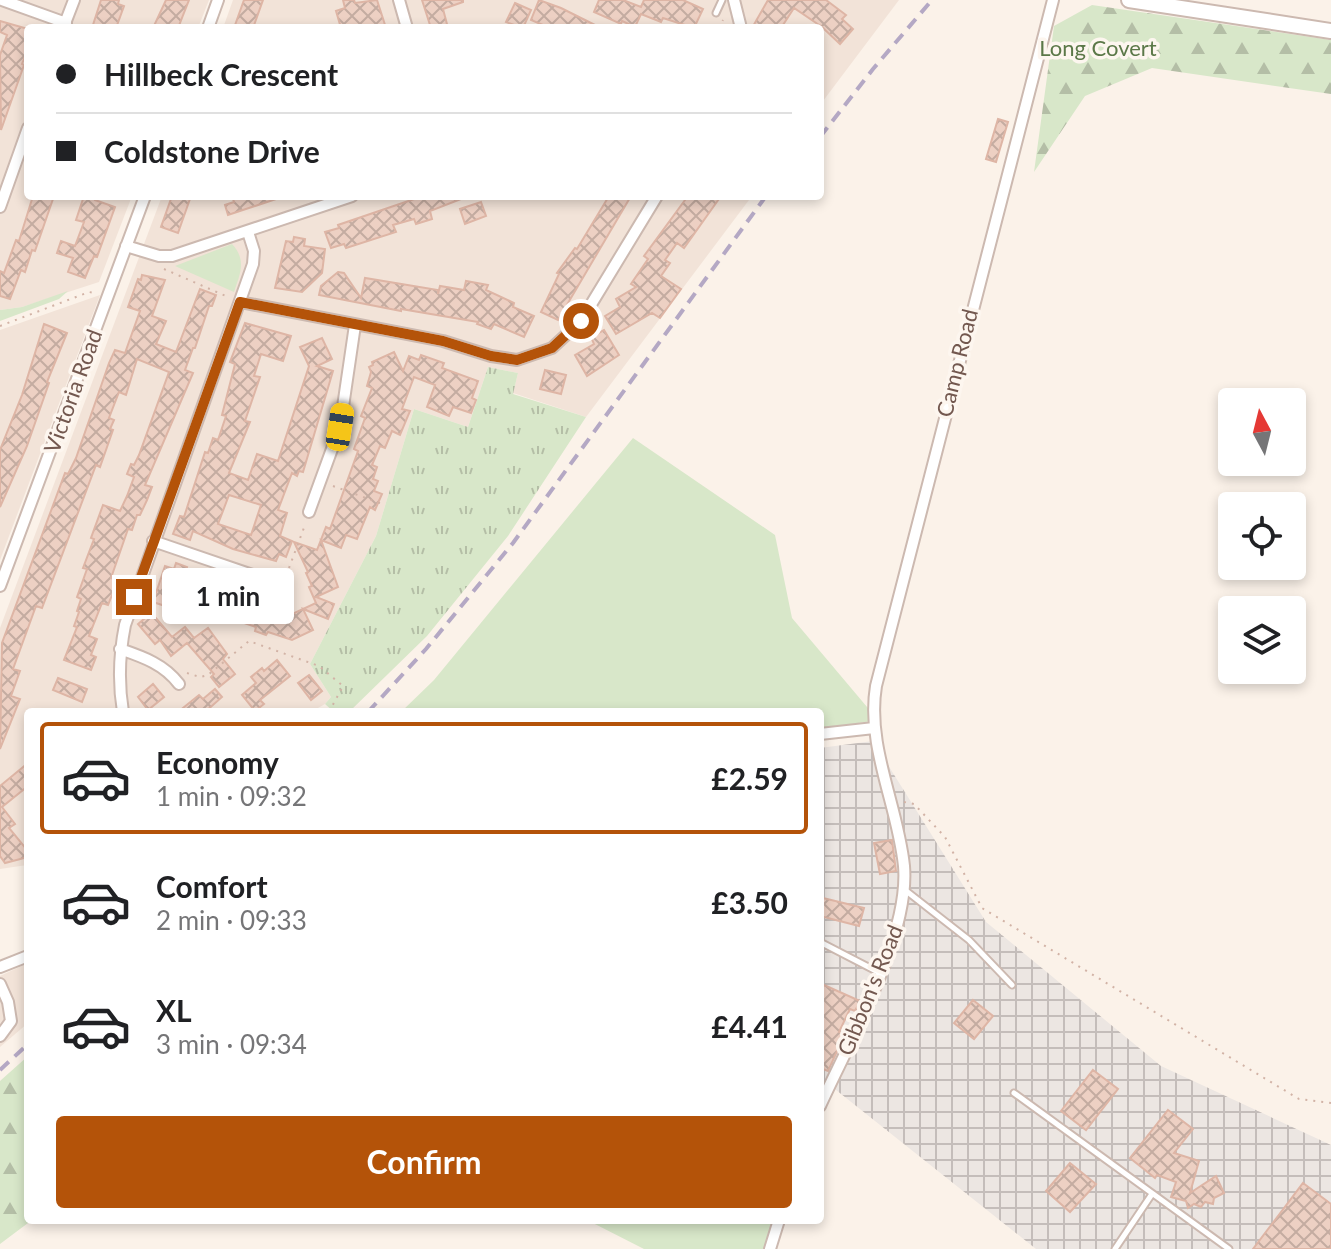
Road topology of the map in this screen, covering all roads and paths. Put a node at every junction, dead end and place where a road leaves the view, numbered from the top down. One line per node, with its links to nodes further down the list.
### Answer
1 (2, 0): 10 (street)
2 (74, 0): 11 (street)
3 (218, 0): 12 (street)
4 (399, 0): 13 (street)
5 (722, 0): 9 (lane)
6 (734, 0): 14 (street)
7 (1053, 0): 40 (street, Camp Road)
8 (1129, 0): 15 (street)
9 (716, 13)
10 (62, 24)
11 (65, 24)
12 (209, 24)
13 (406, 24)
14 (740, 24)
15 (1331, 31)
16 (24, 139): 20 (street)
17 (143, 200): 22 (street, Victoria Road)
18 (340, 200): 21 (street)
19 (655, 200): 26 (street)
20 (0, 207)
21 (248, 232): 23 (street); 25 (street)
22 (126, 246): 23 (street); 24 (street, Victoria Road)
23 (151, 254): 25 (path)
24 (108, 296): 27 (path); 35 (street, Victoria Road)
25 (240, 302): 26 (street); 33 (street)
26 (355, 325): 28 (street)
27 (0, 326)
28 (321, 481): 30 (street); 31 (path)
29 (302, 494): 30 (street)
30 (314, 498): 32 (street)
31 (385, 505)
32 (309, 512): 34 (path)
33 (153, 541): 34 (street); 36 (street)
34 (280, 584)
35 (0, 586)
36 (120, 649): 37 (street); 38 (street)
37 (177, 676): 39 (path)
38 (123, 708)
39 (331, 708)
40 (874, 728): 41 (street); 42 (street, Gibbon's Road)
41 (824, 734)
42 (891, 800): 43 (street, Gibbon's Road); 53 (path)
43 (904, 889): 47 (street, Gibbon's Road); 49 (lane)
44 (824, 944): 47 (lane)
45 (24, 958): 46 (street)
46 (0, 967)
47 (881, 973): 52 (street, Gibbon's Road)
48 (0, 984): 50 (street)
49 (1012, 985)
50 (0, 1036)
51 (1014, 1093): 54 (lane)
52 (824, 1097)
53 (1331, 1103)
54 (1152, 1194): 57 (lane); 58 (lane)
55 (778, 1224): 56 (street)
56 (770, 1249)
57 (1115, 1249)
58 (1229, 1249)

